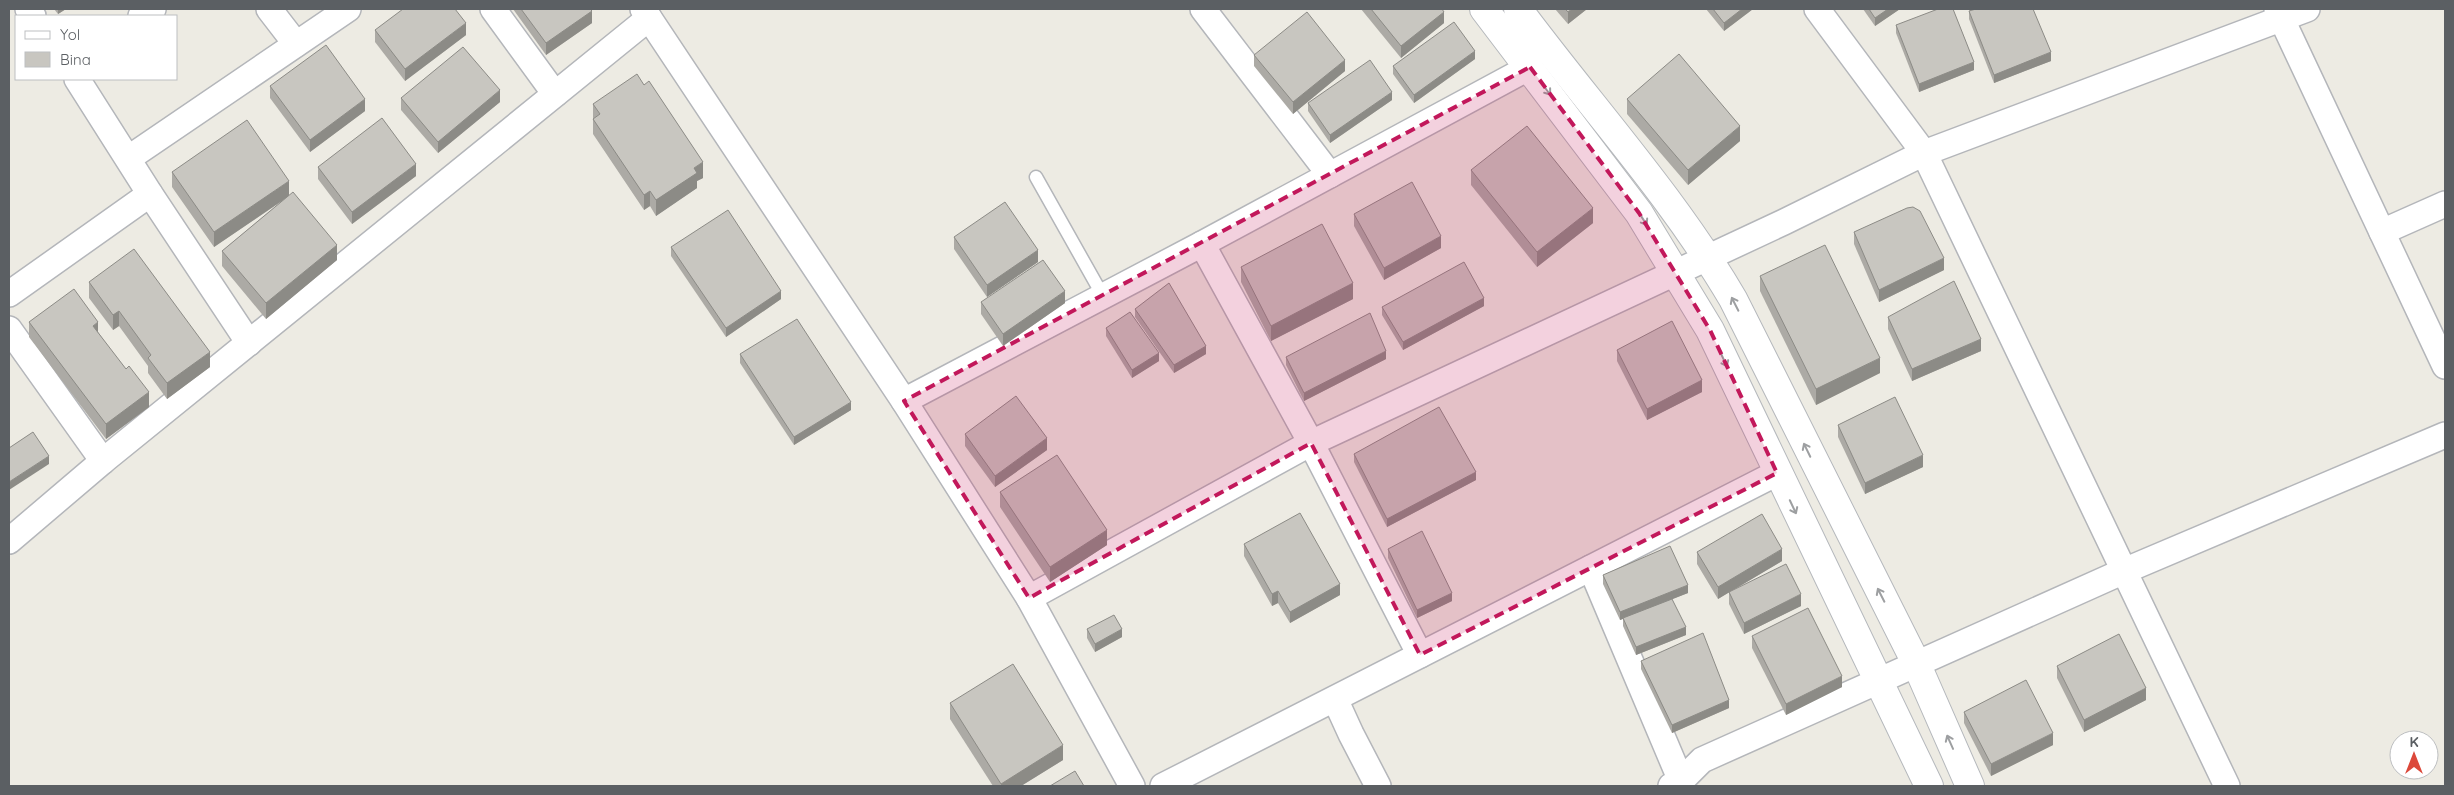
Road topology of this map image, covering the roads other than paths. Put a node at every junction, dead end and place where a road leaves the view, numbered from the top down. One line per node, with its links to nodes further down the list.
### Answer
1 (269, 9): 11 (street)
2 (348, 9): 11 (street)
3 (493, 9): 14 (street)
4 (1203, 9): 17 (street)
5 (1484, 9): 12 (street)
6 (1518, 9): 23 (street)
7 (1817, 9): 15 (street)
8 (2307, 9): 10 (street)
9 (646, 13): 14 (street); 30 (street)
10 (2279, 14): 15 (street); 21 (street)
11 (296, 44): 16 (street)
12 (1530, 67): 17 (street); 24 (street, one-way to 24)
13 (79, 80): 16 (street)
14 (555, 94): 28 (street)
15 (1924, 153): 23 (street); 37 (street)
16 (129, 158): 19 (street)
17 (1330, 175): 22 (street)
18 (1036, 177): 26 (lane)
19 (150, 194): 25 (street); 28 (street)
20 (2445, 204): 21 (street)
21 (2382, 232): 29 (street)
22 (1202, 244): 26 (street); 32 (street)
23 (1708, 256): 24 (street); 40 (street, one-way to 23)
24 (1675, 273): 32 (street); 34 (street, one-way to 34)
25 (9, 294)
26 (1104, 296): 30 (street)
27 (9, 329): 33 (street)
28 (249, 343): 33 (street)
29 (2445, 366)
30 (904, 401): 38 (street)
31 (2445, 434): 37 (street)
32 (1311, 443): 38 (street); 39 (street)
33 (103, 461): 35 (street)
34 (1777, 473): 36 (street); 41 (street, one-way to 41)
35 (9, 541)
36 (1591, 568): 39 (street); 43 (street)
37 (2124, 571): 40 (street); 49 (street)
38 (1029, 598): 44 (street)
39 (1420, 655): 42 (street)
40 (1916, 663): 41 (street); 48 (street, one-way to 40)
41 (1877, 681): 43 (street); 47 (street)
42 (1335, 698): 45 (street); 46 (street)
43 (1676, 784)
44 (1132, 786)
45 (1163, 786)
46 (1378, 786)
47 (1929, 786)
48 (1970, 786)
49 (2227, 786)

